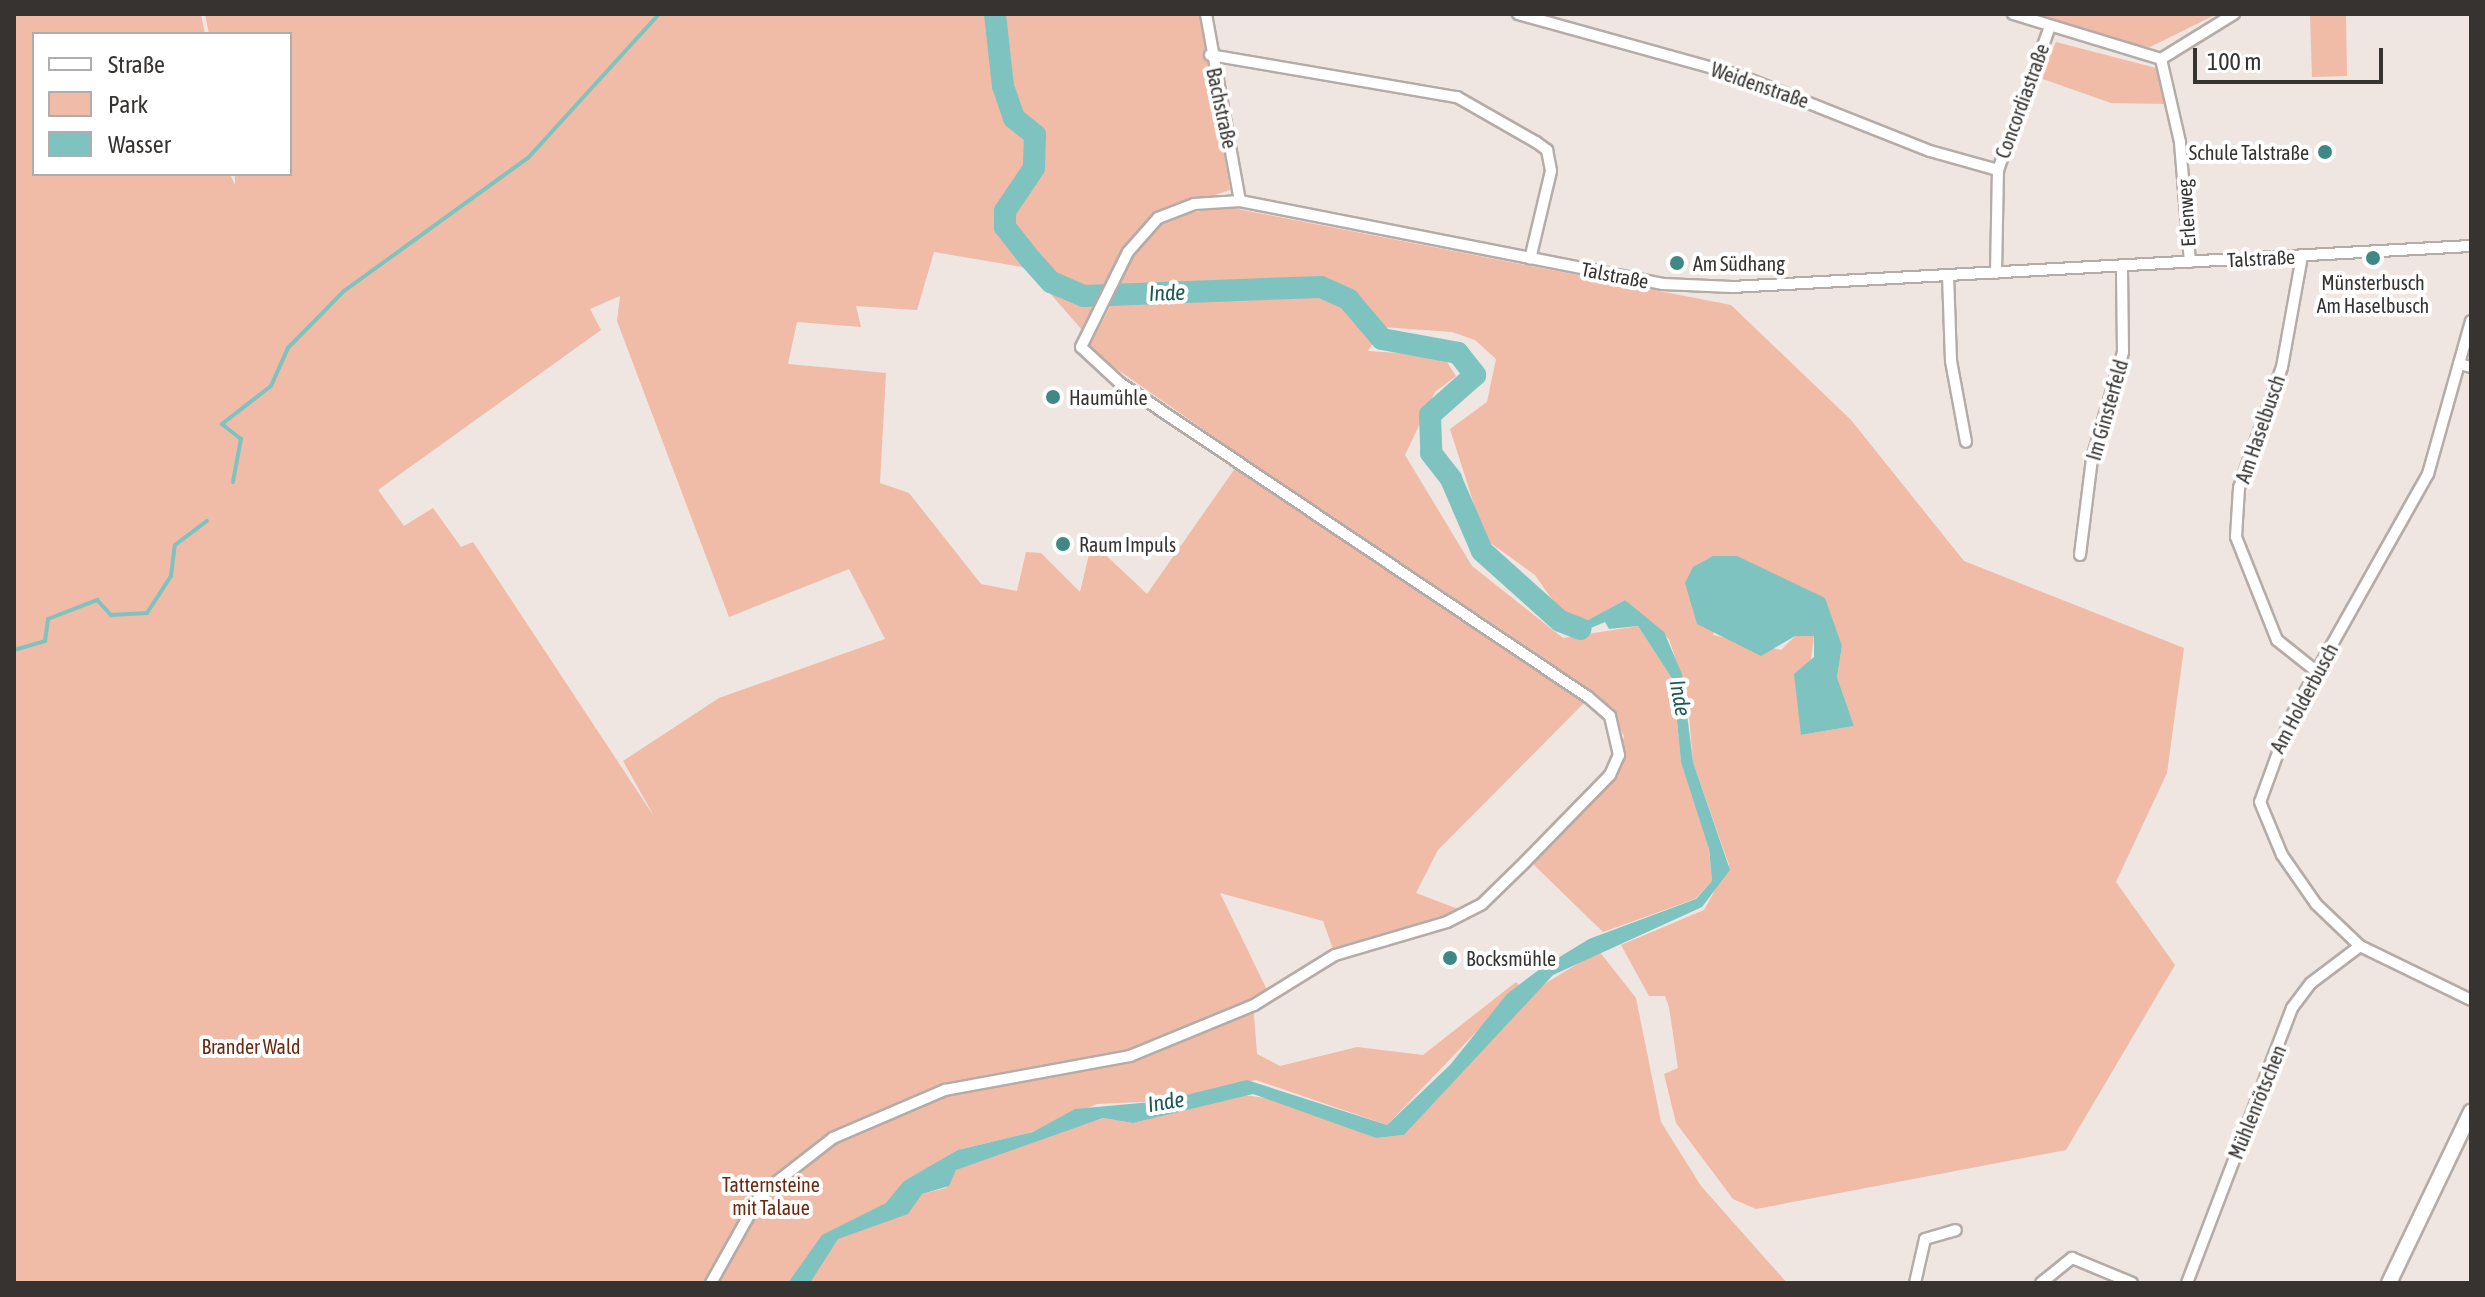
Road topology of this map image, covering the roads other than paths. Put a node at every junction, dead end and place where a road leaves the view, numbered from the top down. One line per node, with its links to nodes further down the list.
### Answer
1 (1206, 14): 6 (street, Bachstraße)
2 (1518, 14): 8 (street, Weidenstraße)
3 (2013, 14): 5 (street)
4 (2234, 14): 7 (street)
5 (2050, 26): 7 (street); 8 (street, Concordiastraße)
6 (1210, 55): 9 (street, Bachstraße); 12 (street)
7 (2161, 59): 13 (street, Erlenweg)
8 (1998, 170): 15 (street, Concordiastraße)
9 (1240, 201): 12 (street, Talstraße); 27 (street, Talstraße)
10 (2471, 246): 11 (street, Talstraße)
11 (2302, 256): 13 (street, Talstraße); 22 (street, Am Haselbusch)
12 (1530, 259): 16 (street, Talstraße)
13 (2190, 262): 14 (street, Talstraße)
14 (2122, 266): 15 (street, Talstraße); 21 (street, Im Ginsterfeld)
15 (1996, 273): 16 (street, Talstraße)
16 (1948, 275): 20 (street)
17 (2471, 321): 18 (street, Am Holderbusch)
18 (2459, 364): 19 (street); 22 (street, Am Holderbusch)
19 (2471, 367)
20 (1966, 442)
21 (2080, 555)
22 (2316, 671): 23 (street, Am Holderbusch)
23 (2360, 946): 24 (street, Am Holderbusch); 31 (street, Mühlenrötschen)
24 (2471, 1000)
25 (2471, 1112): 32 (street)
26 (1956, 1230): 28 (street)
27 (711, 1283)
28 (1915, 1283)
29 (2041, 1283): 30 (street)
30 (2132, 1283)
31 (2187, 1283)
32 (2389, 1283)

